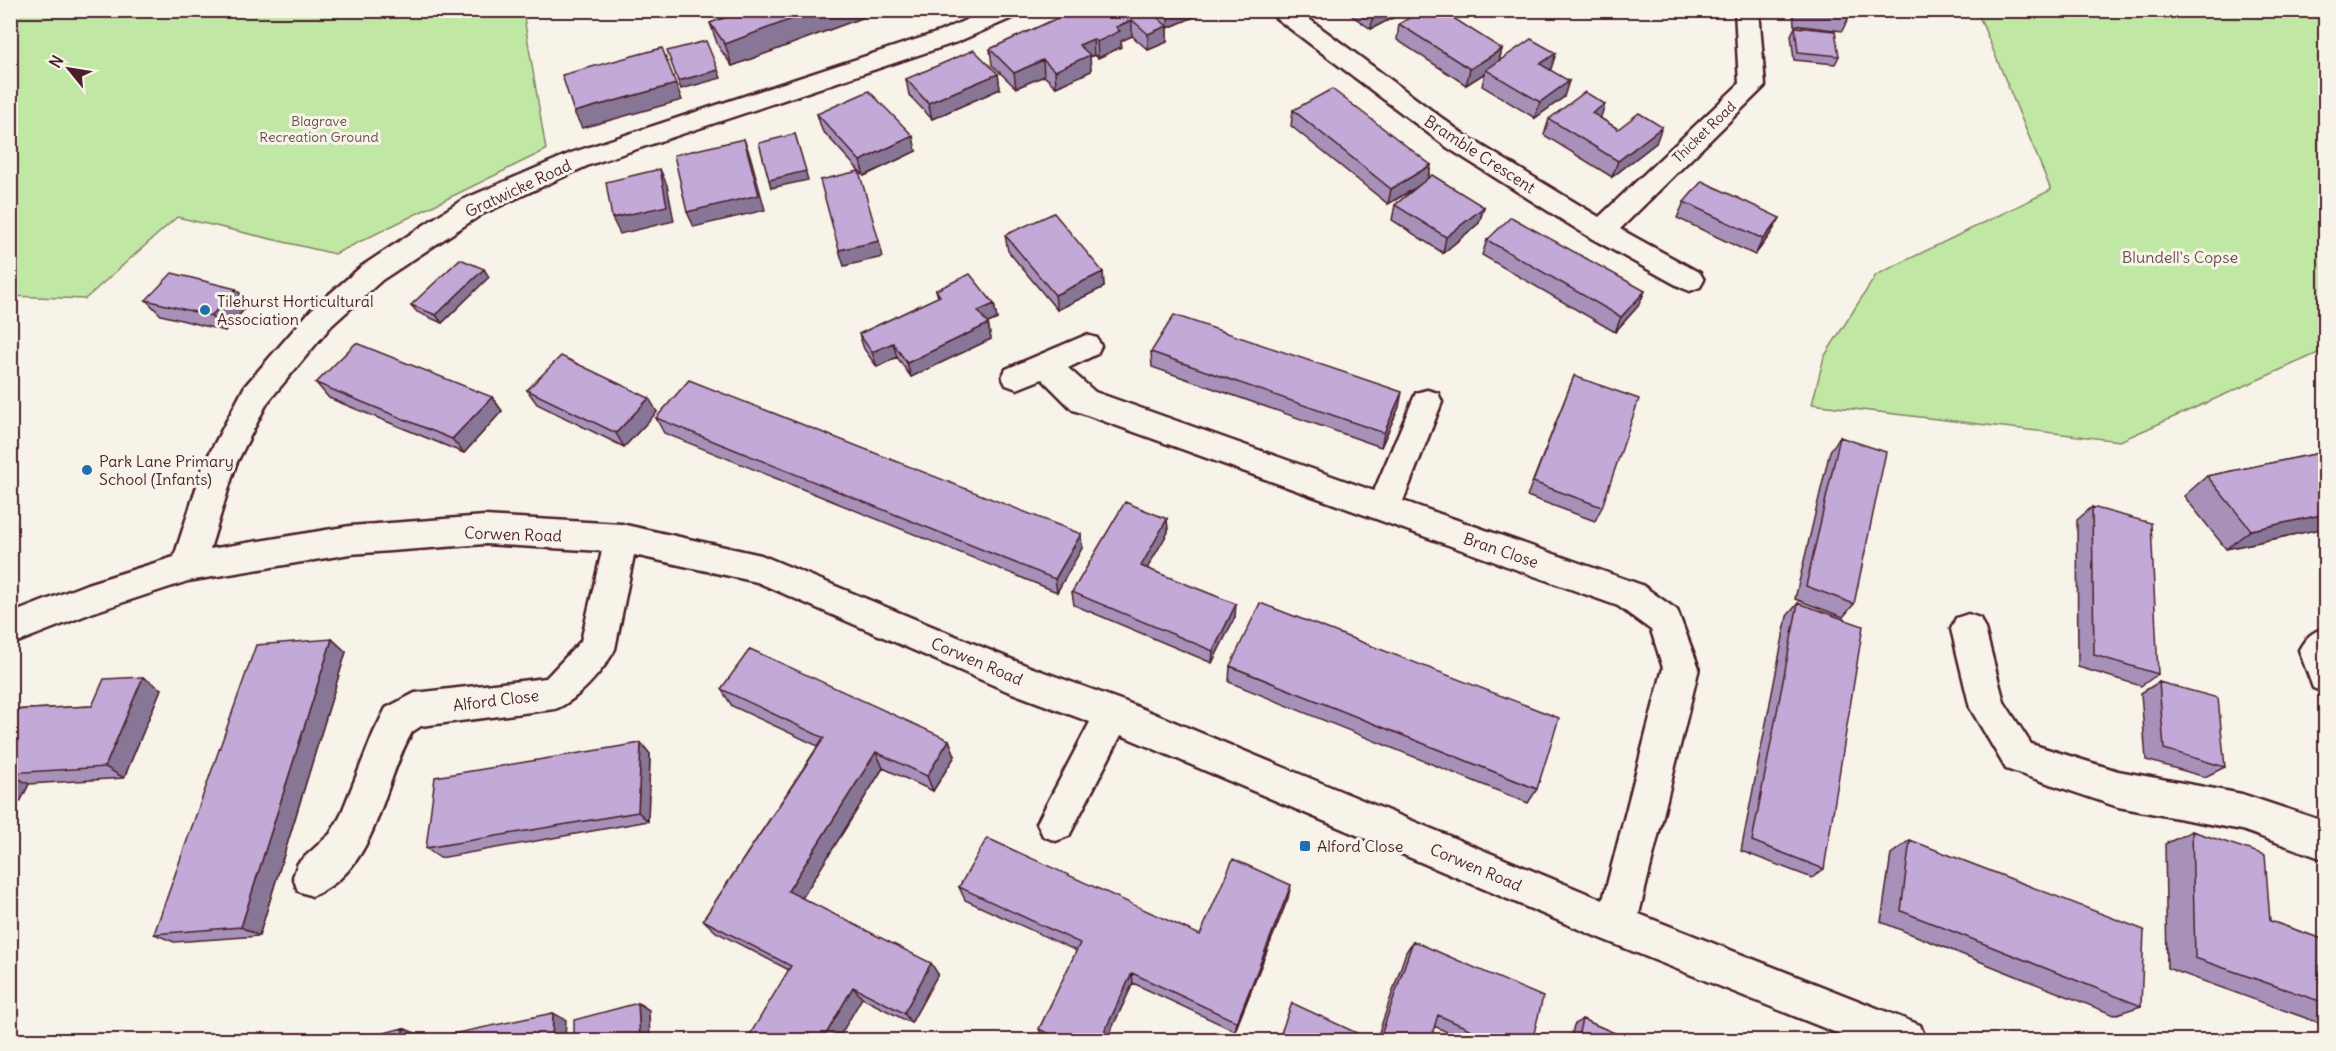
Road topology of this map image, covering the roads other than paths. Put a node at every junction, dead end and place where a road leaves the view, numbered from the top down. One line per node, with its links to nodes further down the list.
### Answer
1 (1010, 10): 10 (street, Gratwicke Road)
2 (1281, 10): 4 (street, Bramble Crescent)
3 (1747, 10): 4 (street, Thicket Road)
4 (1601, 231): 5 (street, Bramble Crescent)
5 (1690, 280)
6 (1086, 346): 8 (street, Bran Close)
7 (1427, 402): 8 (street)
8 (1383, 509): 19 (street, Bran Close)
9 (621, 538): 10 (street, Corwen Road); 15 (street, Corwen Road); 18 (street, Alford Close)
10 (188, 567): 12 (street, Corwen Road)
11 (1968, 629): 17 (street)
12 (10, 630)
13 (2325, 642): 14 (street)
14 (2325, 677)
15 (1113, 714): 16 (street); 19 (street, Corwen Road)
16 (1056, 823)
17 (2325, 841)
18 (312, 877)
19 (1616, 925): 20 (street, Corwen Road)
20 (1905, 1041)

